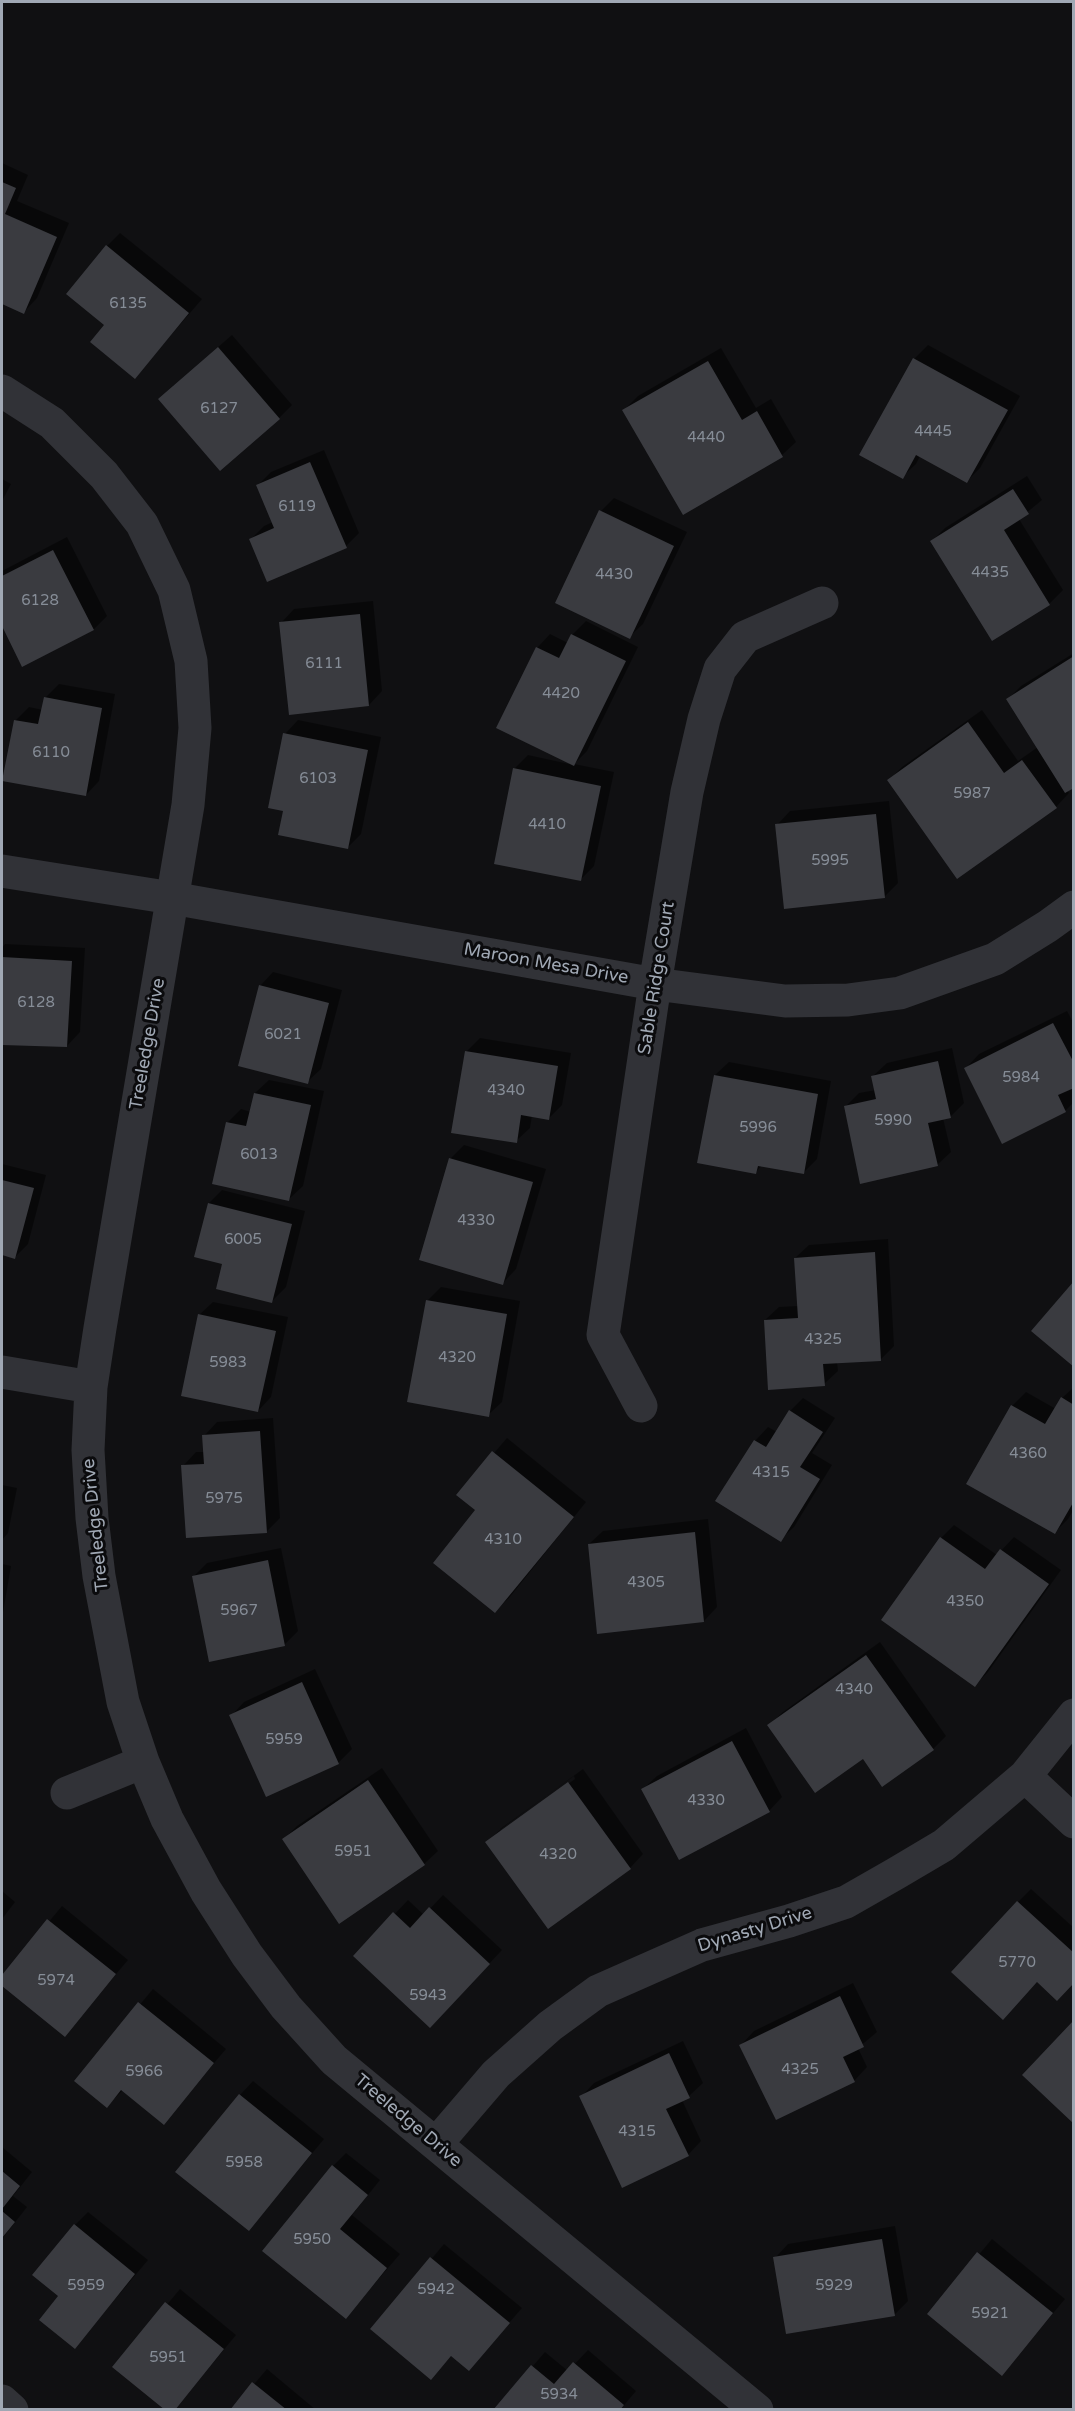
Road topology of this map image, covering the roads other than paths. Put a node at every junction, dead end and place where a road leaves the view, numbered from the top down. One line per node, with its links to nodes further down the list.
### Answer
1 (2, 391): 4 (street, Treeledge Drive)
2 (822, 603): 6 (street, Sable Ridge Court)
3 (2, 871): 4 (street, Maroon Mesa Drive)
4 (172, 898): 6 (street, Maroon Mesa Drive); 8 (street, Treeledge Drive)
5 (1074, 907): 6 (street, Maroon Mesa Drive)
6 (655, 984): 9 (street, Sable Ridge Court)
7 (2, 1372): 8 (street)
8 (91, 1387): 11 (street, Treeledge Drive)
9 (641, 1406)
10 (1074, 1715): 12 (street, Dynasty Drive)
11 (142, 1762): 13 (street); 15 (street, Treeledge Drive)
12 (1025, 1776): 14 (street); 15 (street, Dynasty Drive)
13 (67, 1793)
14 (1074, 1822)
15 (436, 2144): 18 (street, Treeledge Drive)
16 (2, 2400): 17 (street)
17 (12, 2409)
18 (757, 2409)

